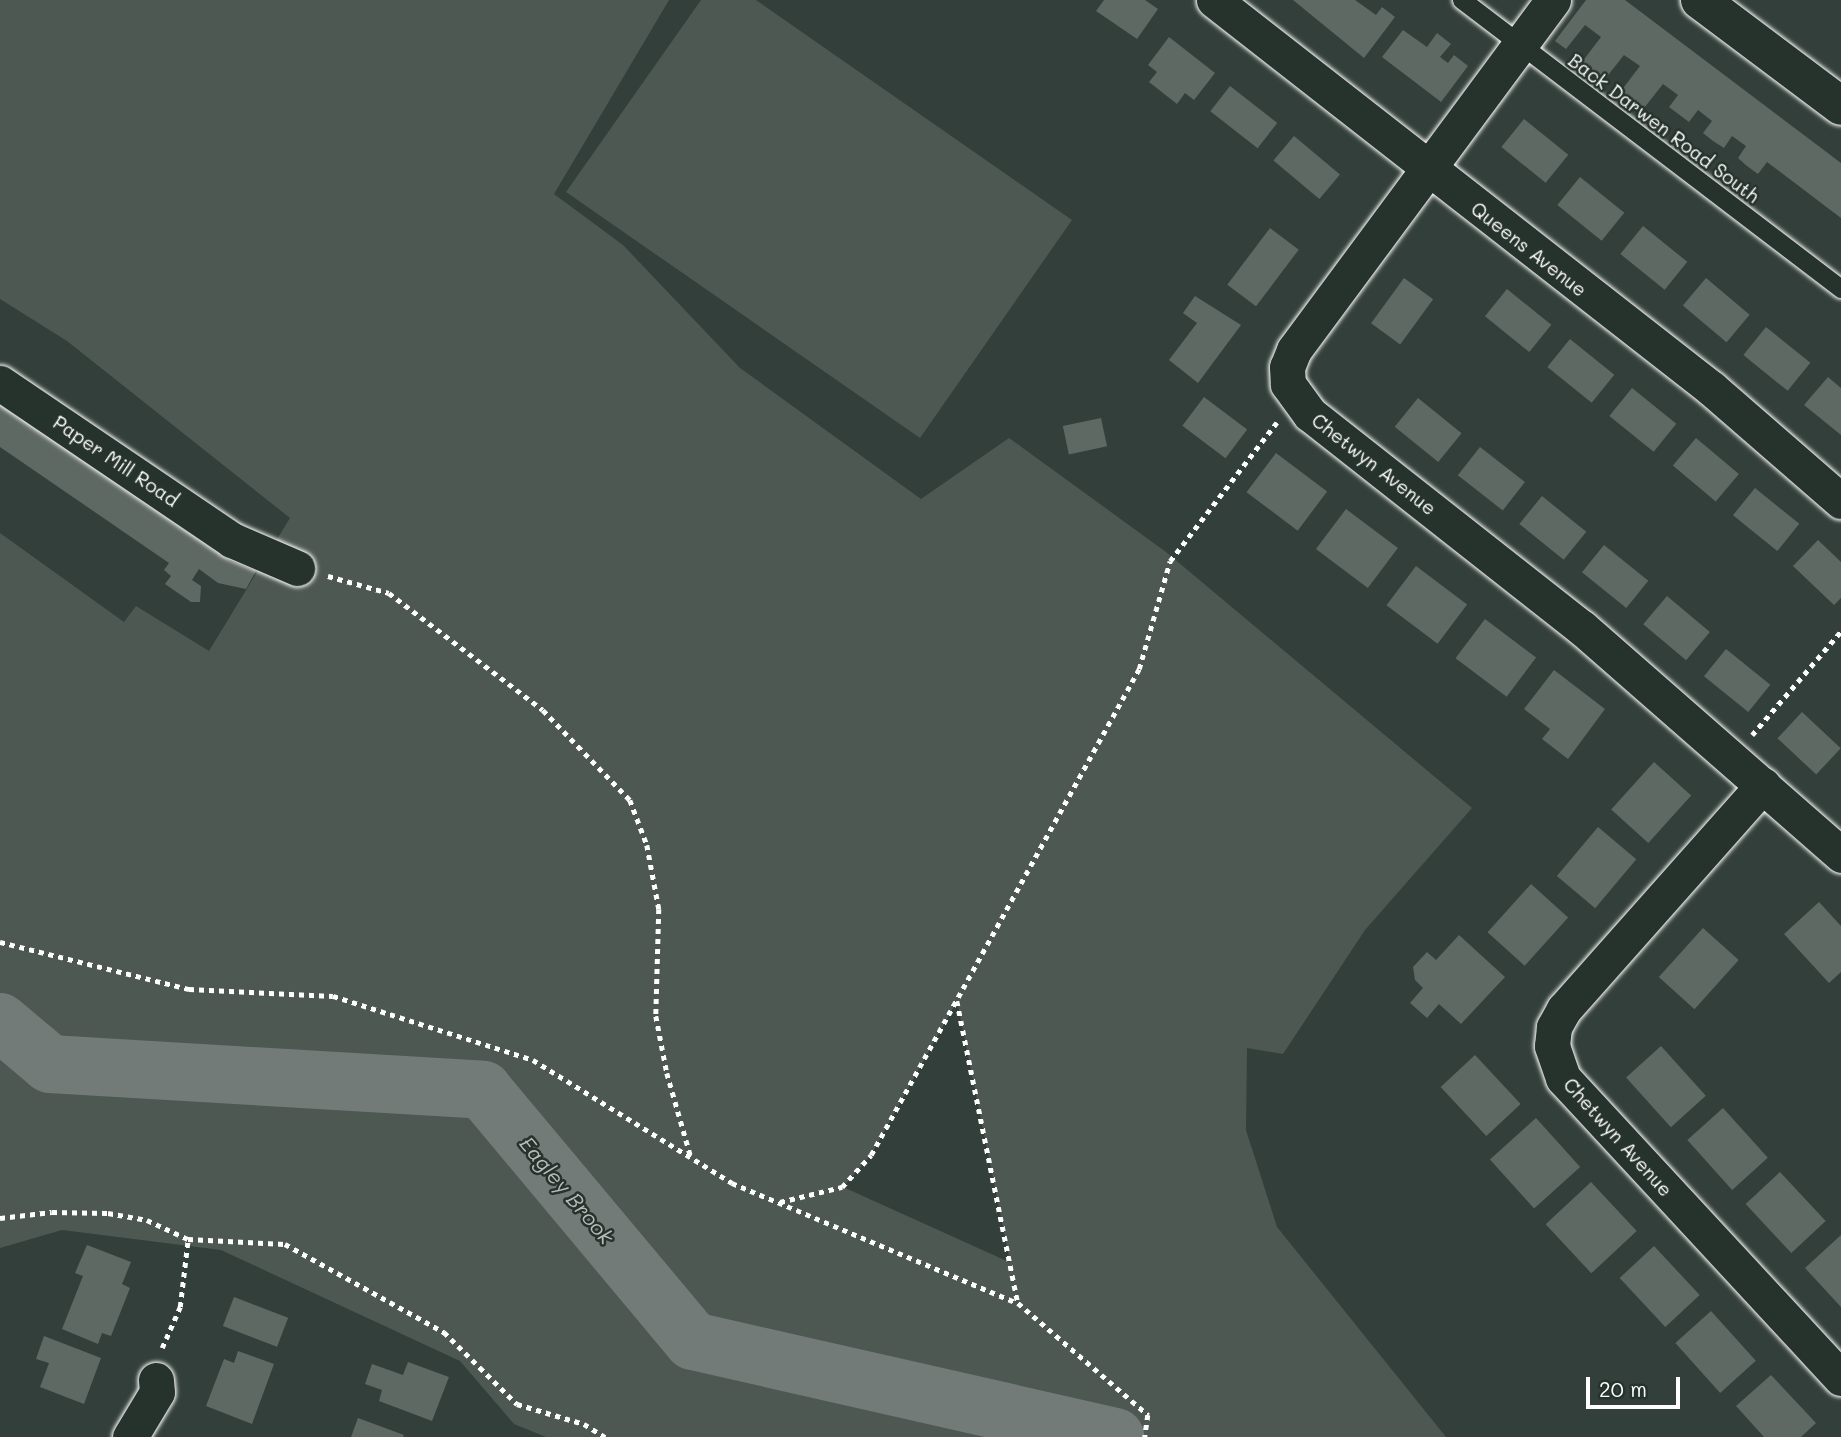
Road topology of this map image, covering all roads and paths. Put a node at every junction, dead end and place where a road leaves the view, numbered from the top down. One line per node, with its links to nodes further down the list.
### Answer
1 (1214, 0): 7 (street, Queens Avenue)
2 (1462, 0): 5 (lane, Back Darwen Road South)
3 (1553, 0): 5 (street, Chetwyn Avenue)
4 (1700, 0): 6 (main road)
5 (1519, 44): 7 (street, Chetwyn Avenue); 8 (lane, Back Darwen Road South)
6 (1841, 106)
7 (1425, 169): 10 (street, Chetwyn Avenue); 11 (street, Queens Avenue)
8 (1841, 289)
9 (0, 383): 12 (street, Paper Mill Road)
10 (1297, 402): 14 (street, Chetwyn Avenue); 18 (path)
11 (1841, 501)
12 (297, 568): 19 (path)
13 (1841, 631): 14 (path)
14 (1733, 757): 15 (street, Chetwyn Avenue)
15 (1763, 785): 16 (street, Chetwyn Avenue); 24 (street, Chetwyn Avenue)
16 (1841, 855)
17 (0, 942): 19 (path)
18 (957, 1000): 20 (path); 23 (path)
19 (691, 1158): 20 (path)
20 (779, 1203): 23 (path)
21 (0, 1218): 22 (path)
22 (188, 1239): 25 (path); 27 (path)
23 (1018, 1303): 28 (path)
24 (1841, 1378)
25 (155, 1379): 26 (street)
26 (130, 1437)
27 (605, 1437)
28 (1145, 1437)

